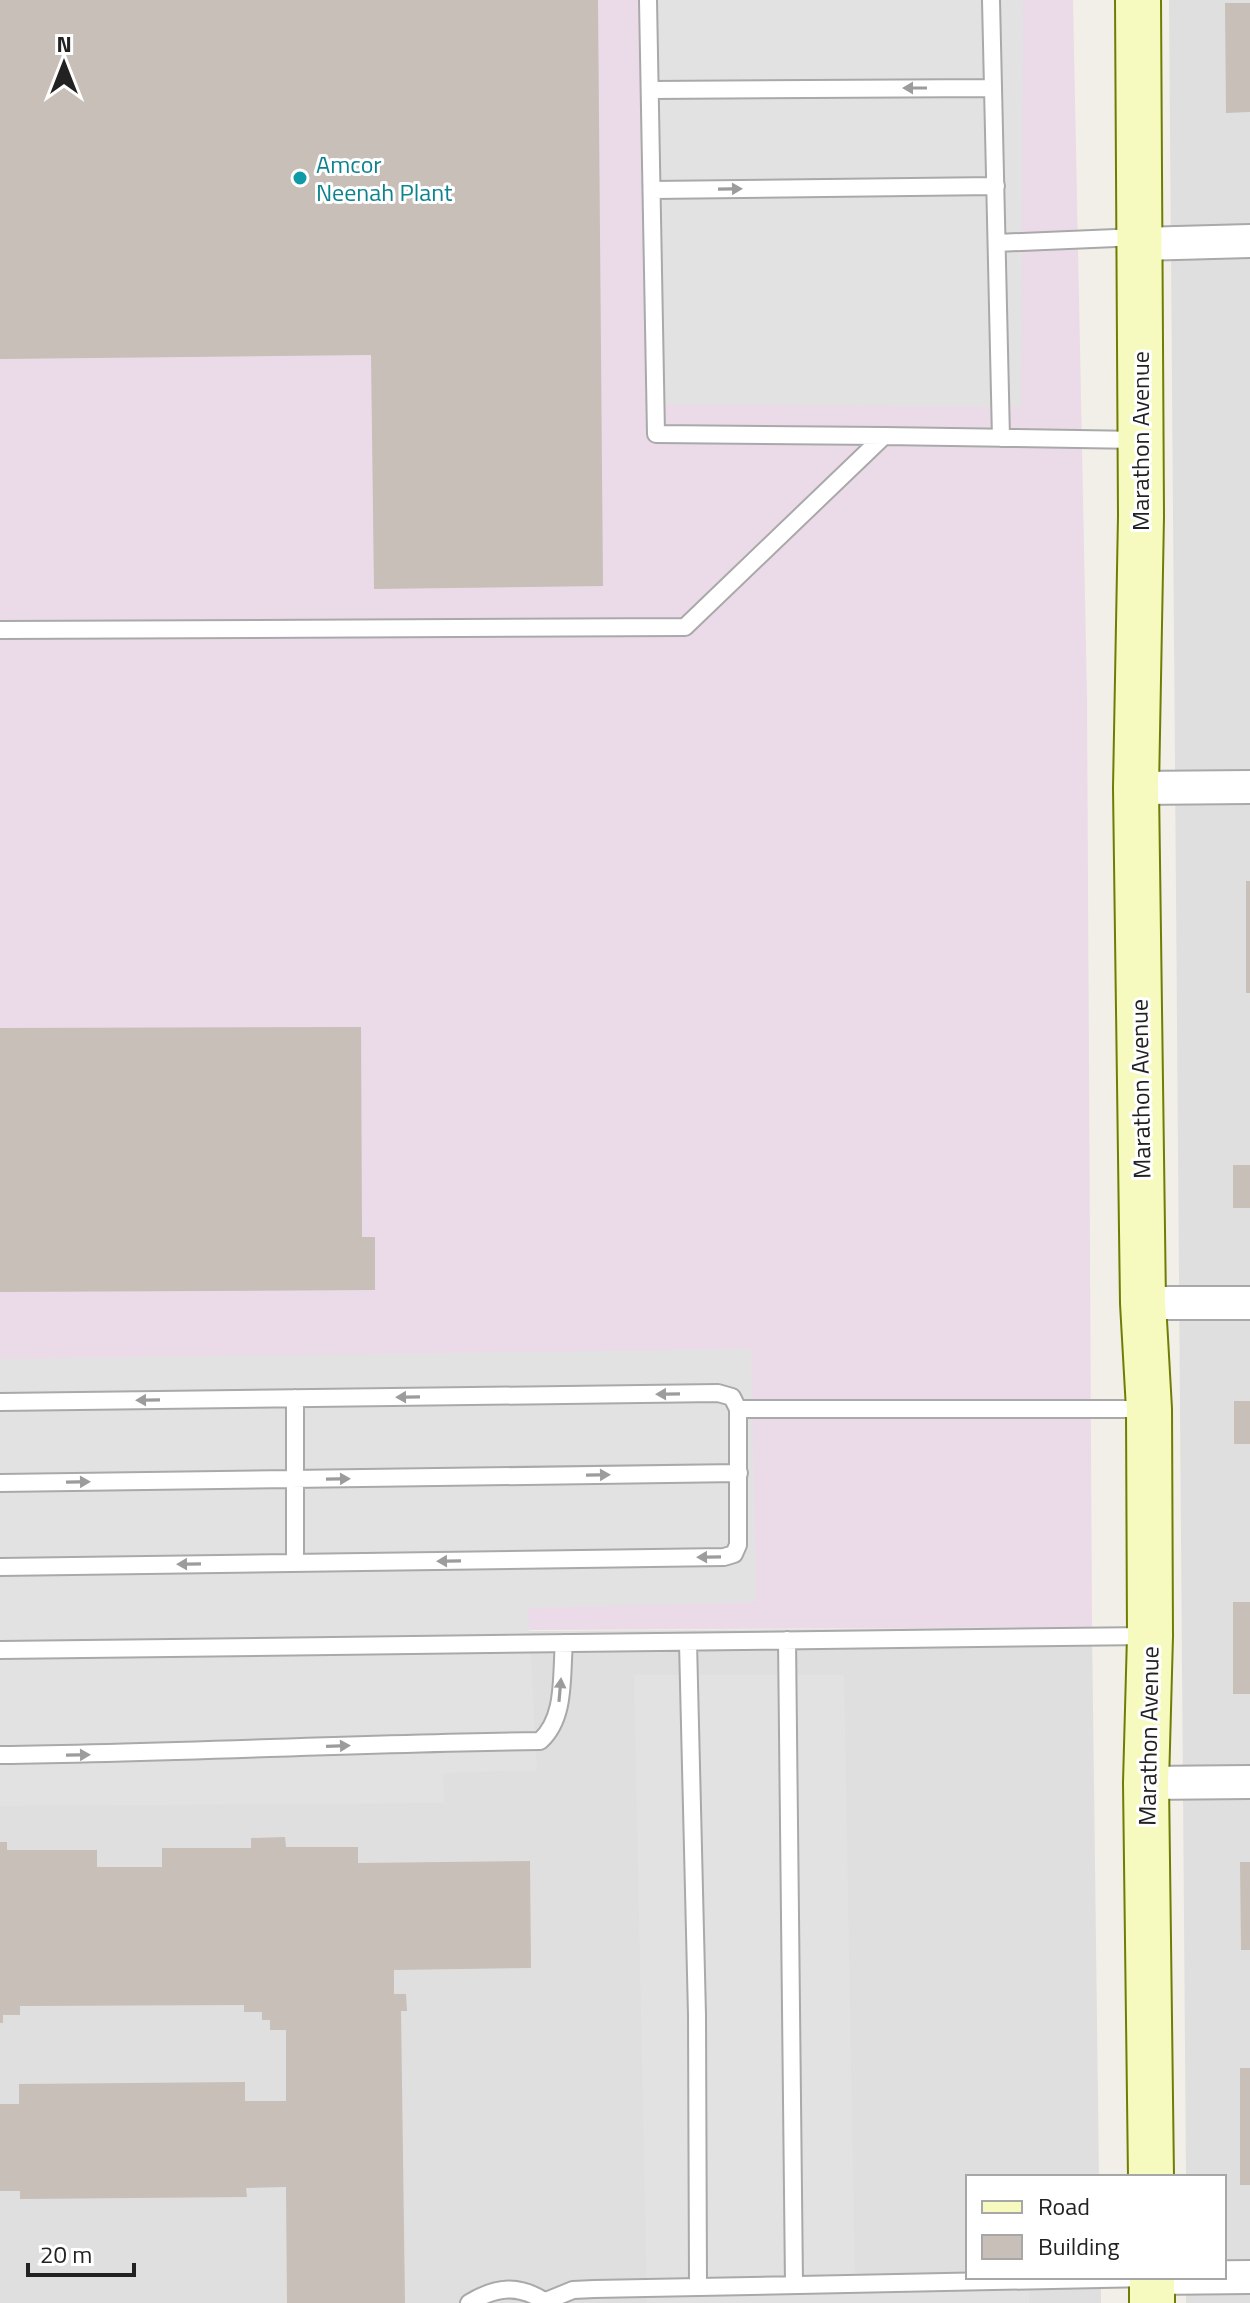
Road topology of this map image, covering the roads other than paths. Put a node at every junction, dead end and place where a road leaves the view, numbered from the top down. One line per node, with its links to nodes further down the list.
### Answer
1 (648, 0): 5 (lane)
2 (991, 0): 4 (lane)
3 (1138, 0): 8 (street, Marathon Avenue)
4 (993, 88): 5 (lane, one-way to 5); 6 (lane)
5 (650, 90): 7 (lane)
6 (996, 186): 7 (lane, one-way to 6); 10 (lane)
7 (652, 190): 11 (lane)
8 (1140, 241): 9 (street); 10 (lane); 13 (street, Marathon Avenue)
9 (1250, 241)
10 (997, 243): 12 (lane)
11 (884, 436): 12 (lane); 14 (lane)
12 (1001, 438): 13 (lane)
13 (1141, 440): 16 (street, Marathon Avenue)
14 (0, 630)
15 (1250, 787): 16 (street)
16 (1136, 788): 17 (street, Marathon Avenue)
17 (1143, 1303): 18 (street); 22 (street, Marathon Avenue)
18 (1250, 1303)
19 (295, 1398): 20 (lane, one-way to 20); 21 (lane, one-way to 19); 24 (lane)
20 (0, 1402)
21 (738, 1409): 22 (lane); 23 (lane)
22 (1149, 1409): 28 (street, Marathon Avenue)
23 (739, 1473): 24 (lane, one-way to 23); 26 (lane, one-way to 26)
24 (295, 1479): 25 (lane, one-way to 24); 26 (lane)
25 (0, 1483)
26 (295, 1563): 27 (lane, one-way to 27)
27 (0, 1567)
28 (1150, 1636): 29 (lane); 35 (street, Marathon Avenue)
29 (787, 1640): 30 (lane); 41 (lane)
30 (688, 1642): 31 (lane); 42 (lane)
31 (564, 1643): 32 (lane); 33 (lane, one-way to 31)
32 (0, 1650)
33 (0, 1755)
34 (1250, 1782): 35 (street)
35 (1146, 1783): 36 (street, Marathon Avenue)
36 (1151, 2175)
37 (1226, 2277): 38 (street)
38 (1250, 2277)
39 (1092, 2279): 41 (lane)
40 (1152, 2279): 45 (street)
41 (794, 2284): 42 (lane)
42 (698, 2286): 43 (lane)
43 (546, 2302): 44 (lane)
44 (469, 2303)
45 (1152, 2303)

